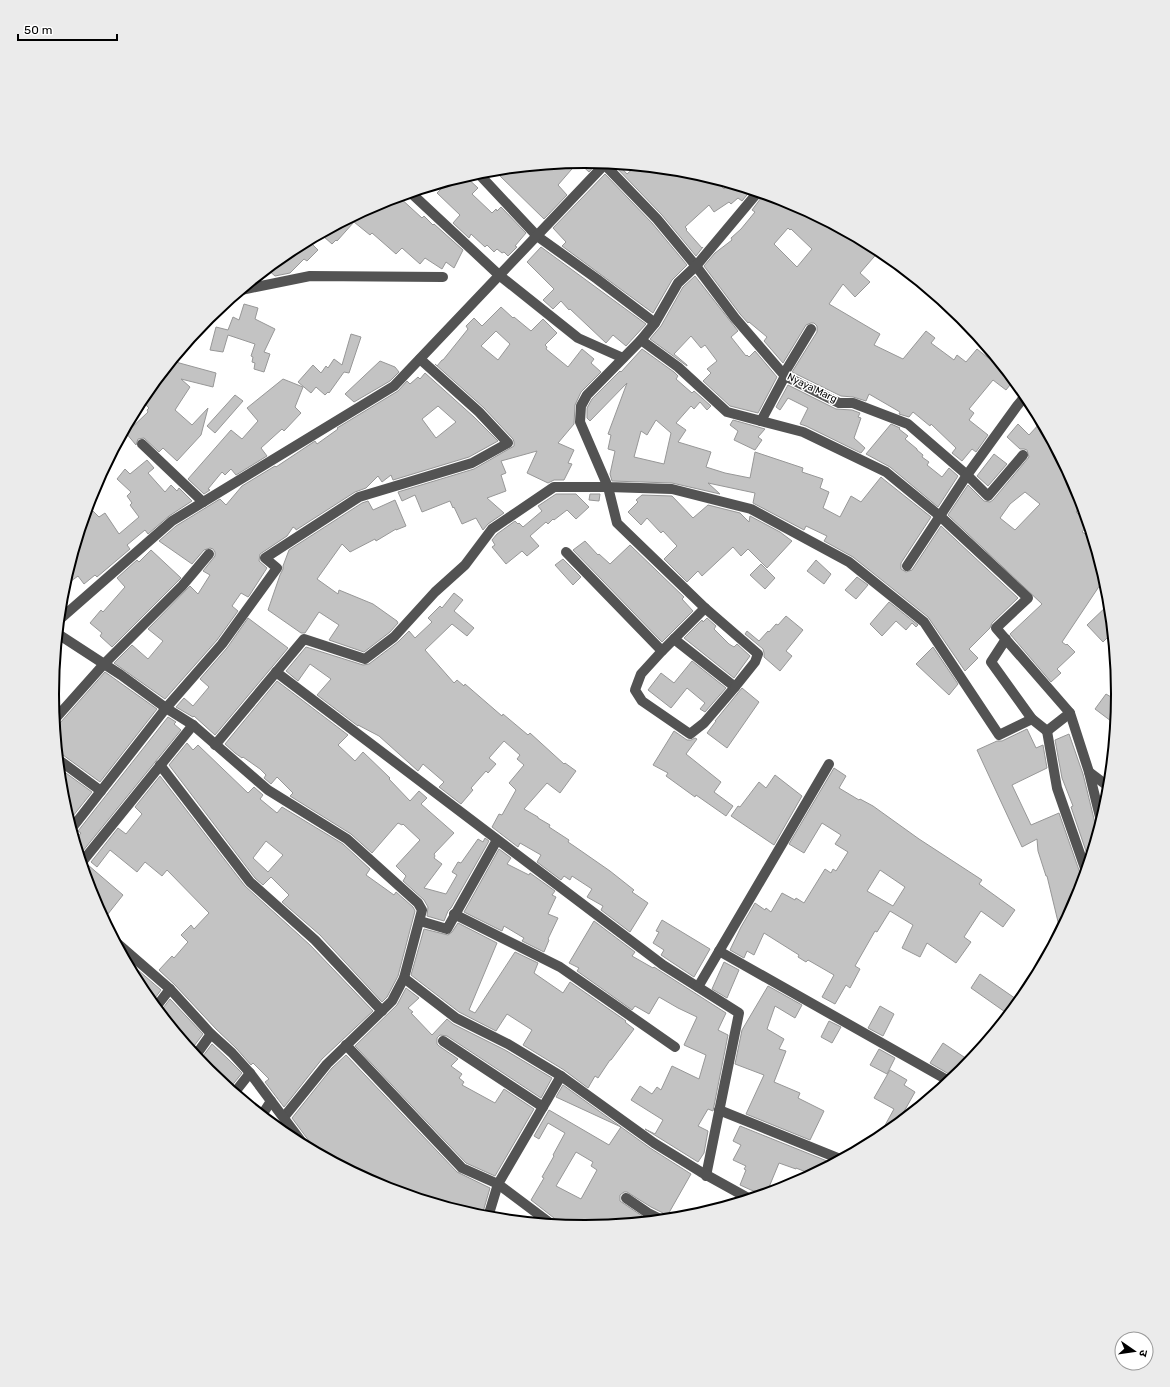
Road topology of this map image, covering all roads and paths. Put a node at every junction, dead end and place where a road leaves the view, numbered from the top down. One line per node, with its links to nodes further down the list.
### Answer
1 (599, 168): 6 (street)
2 (609, 169): 7 (street, Nyaya Marg)
3 (483, 178): 6 (street)
4 (755, 195): 7 (street)
5 (414, 196): 8 (street)
6 (538, 236): 8 (street); 11 (street)
7 (696, 266): 11 (street); 16 (street, Nyaya Marg)
8 (499, 275): 14 (street); 15 (street)
9 (443, 278): 10 (street)
10 (250, 288)
11 (655, 323): 13 (street)
12 (811, 329): 16 (street)
13 (641, 340): 14 (street); 18 (street)
14 (623, 358): 22 (street)
15 (420, 359): 23 (street); 37 (street)
16 (785, 376): 18 (street); 21 (street, Nyaya Marg)
17 (1022, 401): 21 (street)
18 (761, 421): 24 (street)
19 (142, 444): 23 (street)
20 (1022, 455): 21 (street, Nyaya Marg)
21 (967, 475): 24 (street)
22 (608, 487): 28 (street); 35 (street); 40 (street)
23 (203, 502): 29 (street)
24 (941, 517): 27 (street); 32 (street)
25 (566, 552): 33 (street)
26 (209, 554): 34 (street)
27 (907, 566)
28 (705, 608): 31 (street); 36 (street)
29 (66, 614)
30 (63, 637): 34 (street)
31 (674, 639): 33 (street); 36 (street)
32 (1006, 639): 39 (street); 40 (street)
33 (662, 651): 36 (street)
34 (104, 664): 37 (street); 38 (street)
35 (276, 672): 43 (street); 52 (street)
36 (735, 687)
37 (166, 708): 41 (street); 49 (street)
38 (60, 713)
39 (1070, 713): 42 (street); 47 (street)
40 (1032, 719): 42 (street)
41 (193, 725): 43 (street); 46 (street)
42 (1046, 731): 54 (street)
43 (215, 745): 56 (street)
44 (64, 764): 49 (street)
45 (829, 764): 57 (street)
46 (160, 765): 53 (street); 63 (street)
47 (1089, 772): 48 (street); 50 (street)
48 (1103, 782)
49 (101, 791): 51 (street)
50 (1098, 809)
51 (75, 824)
52 (497, 840): 55 (street); 60 (street)
53 (85, 858)
54 (1083, 862)
55 (454, 914): 56 (street); 67 (street)
56 (420, 921): 59 (street)
57 (719, 951): 60 (street); 71 (street)
58 (128, 955): 61 (street)
59 (404, 978): 63 (street); 70 (street)
60 (698, 987): 75 (street)
61 (170, 989): 62 (street); 64 (street)
62 (160, 1002)
63 (382, 1011): 66 (street)
64 (211, 1034): 68 (street); 69 (street)
65 (443, 1041): 74 (street)
66 (346, 1045): 77 (street); 81 (street)
67 (675, 1047)
68 (199, 1050)
69 (250, 1073): 72 (street); 73 (street)
70 (561, 1076): 74 (street); 80 (street)
71 (944, 1078)
72 (238, 1089)
73 (271, 1101): 76 (street); 77 (street)
74 (543, 1107): 81 (street)
75 (719, 1110): 79 (street); 80 (street)
76 (265, 1111)
77 (284, 1117): 78 (street)
78 (295, 1132)
79 (835, 1156)
80 (706, 1176): 82 (street)
81 (498, 1184): 84 (street); 86 (street)
82 (743, 1195)
83 (626, 1198): 85 (street)
84 (490, 1210)
85 (652, 1215)
86 (542, 1217)

